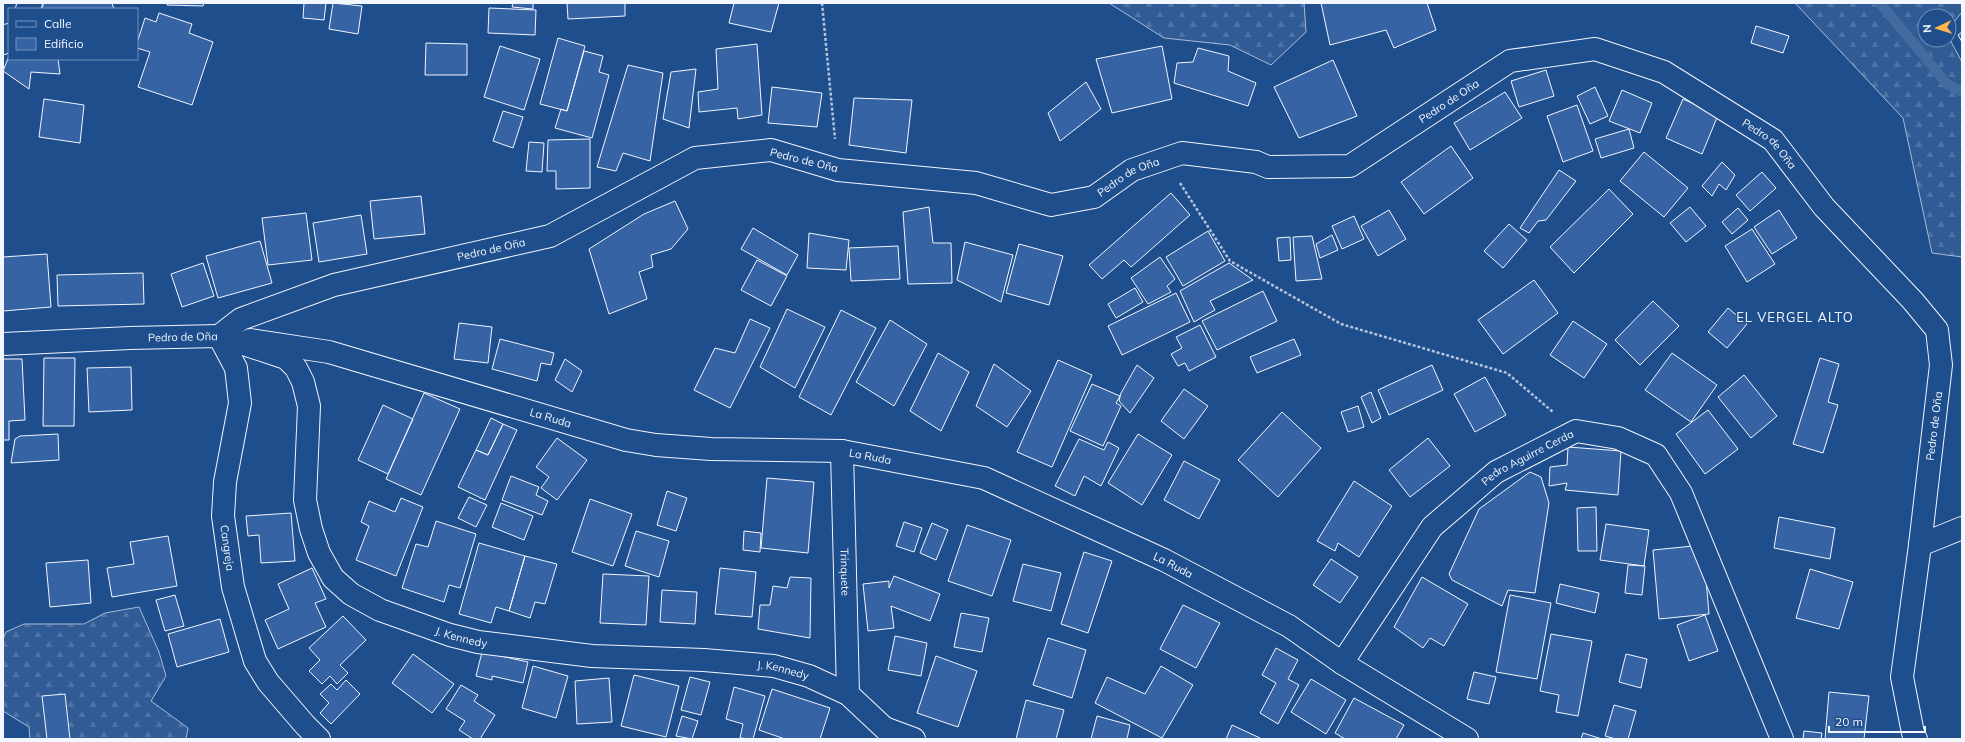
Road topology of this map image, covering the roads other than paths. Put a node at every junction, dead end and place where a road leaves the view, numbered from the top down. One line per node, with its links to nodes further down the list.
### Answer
1 (219, 336): 2 (street, Pedro de Oña); 3 (street, La Ruda); 5 (street, Pedro de Oña); 7 (street, J. Kennedy); 9 (street, Cangreja)
2 (3, 344)
3 (842, 451): 6 (street, La Ruda); 7 (street, Trinquete)
4 (1962, 528): 5 (street)
5 (1920, 545): 13 (street, Pedro de Oña)
6 (1342, 663): 11 (street, La Ruda); 12 (street, Pedro Aguirre Cerda)
7 (848, 694): 8 (street, J. Kennedy)
8 (892, 734): 10 (street)
9 (319, 739)
10 (914, 739)
11 (1467, 739)
12 (1782, 739)
13 (1916, 739)

